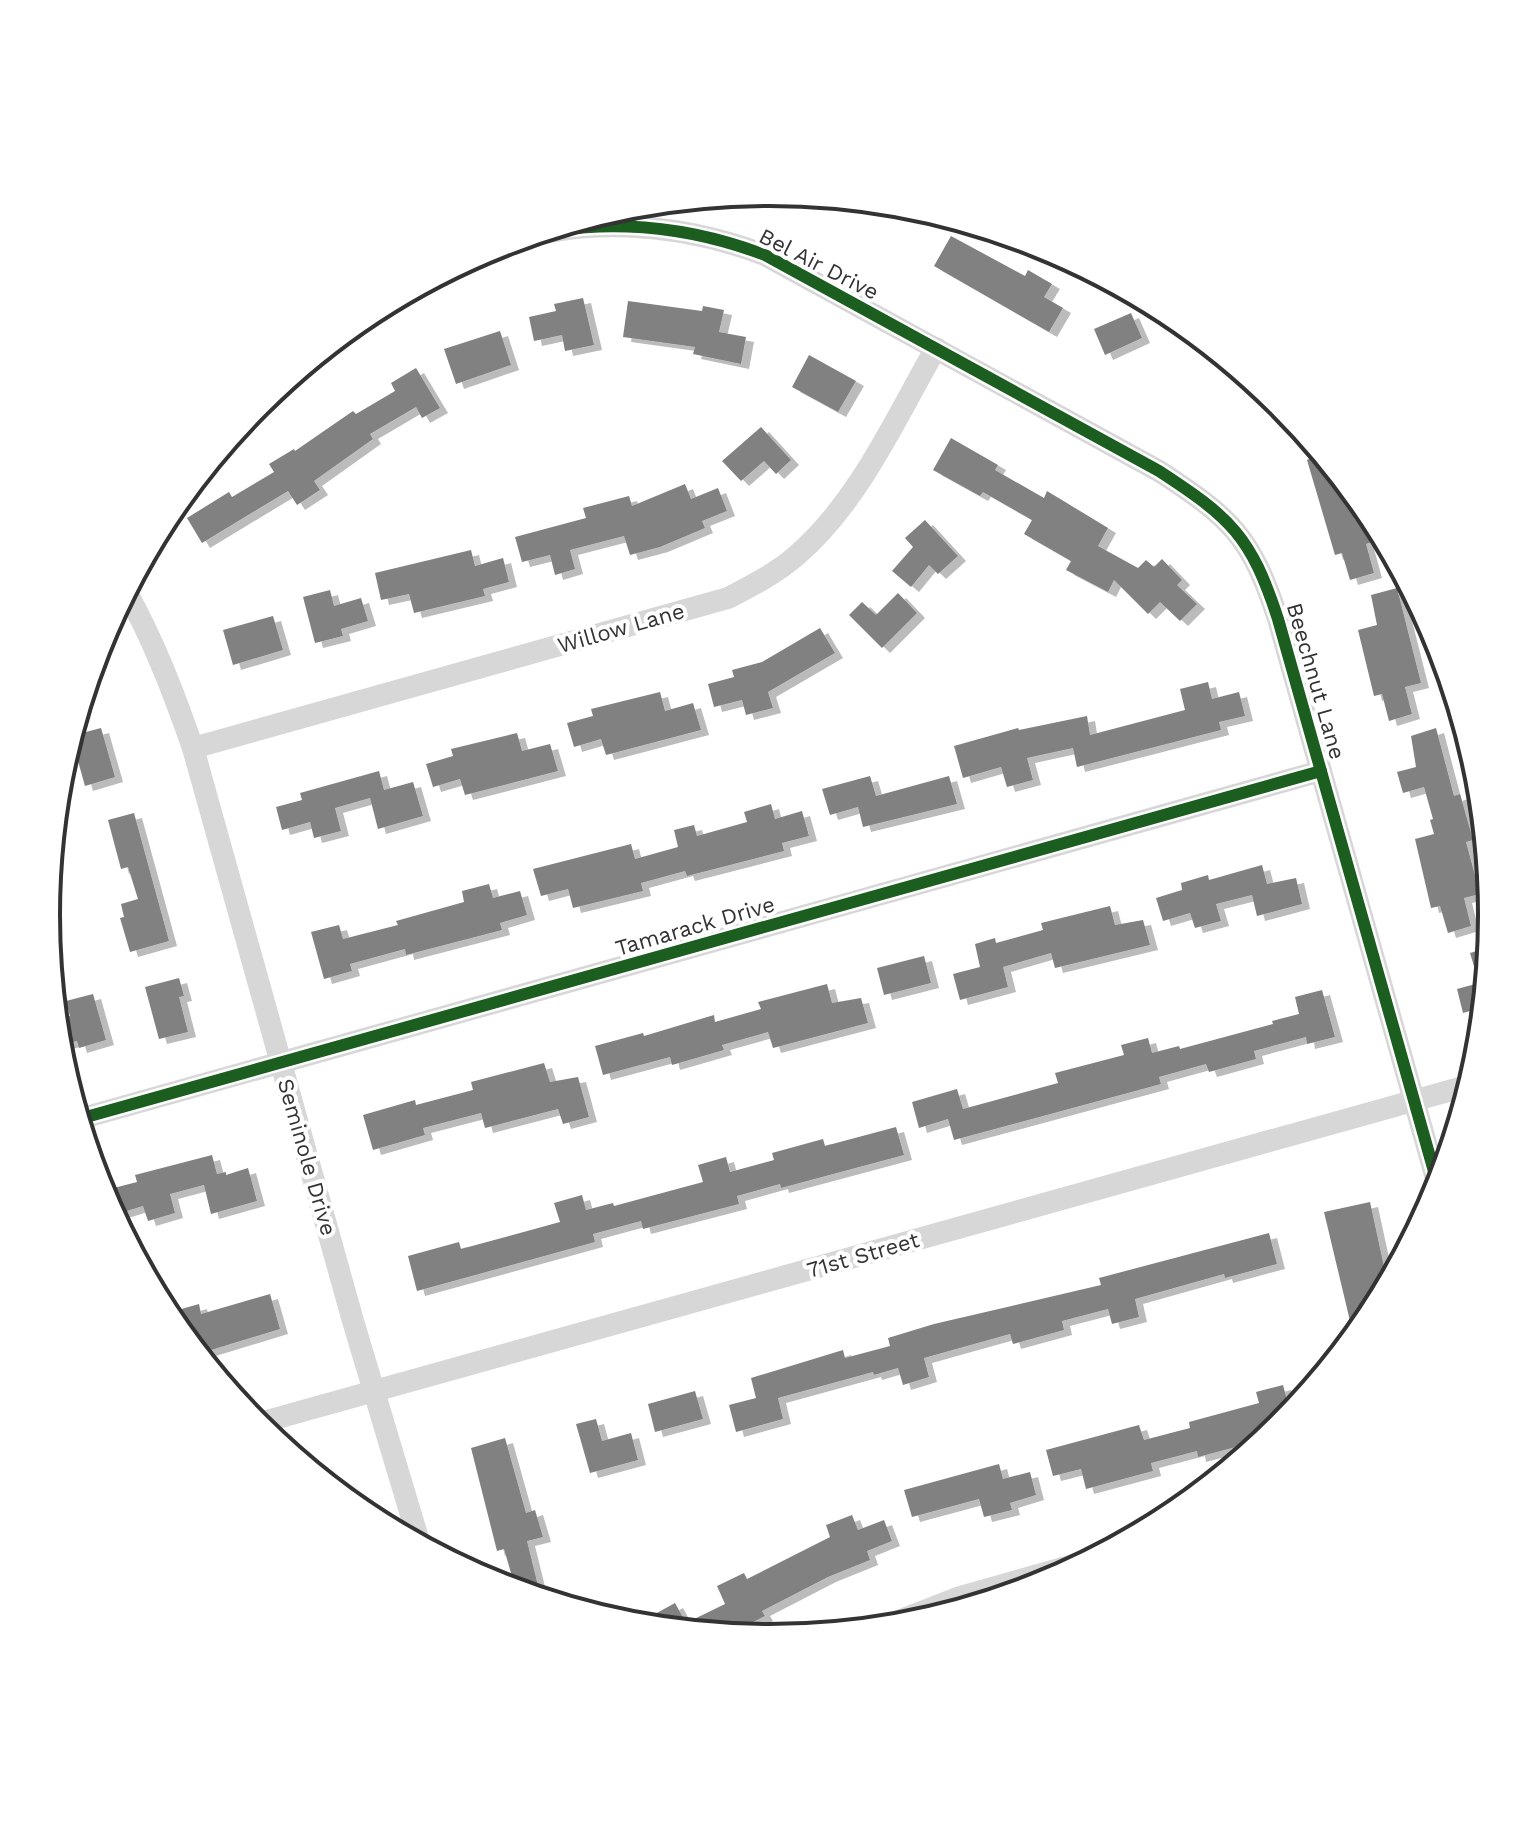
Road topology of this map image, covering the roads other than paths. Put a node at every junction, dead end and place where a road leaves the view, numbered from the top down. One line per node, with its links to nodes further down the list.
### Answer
1 (602, 226): 2 (street, Bel Air Drive)
2 (936, 348): 4 (street, Willow Lane); 5 (street, Beechnut Lane)
3 (132, 602): 4 (street, Seminole Drive)
4 (193, 748): 6 (street, Seminole Drive)
5 (1321, 771): 6 (street, Tamarack Drive); 8 (street, Beechnut Lane)
6 (281, 1062): 9 (street, Tamarack Drive); 11 (street, Seminole Drive)
7 (1457, 1089): 8 (street, 71st Street)
8 (1415, 1101): 10 (street, Beechnut Lane); 11 (street, 71st Street)
9 (89, 1116)
10 (1433, 1166)
11 (374, 1391): 12 (street, 71st Street); 13 (street, Seminole Drive)
12 (271, 1420)
13 (415, 1529)
14 (1004, 1584): 15 (street)
15 (951, 1600)

